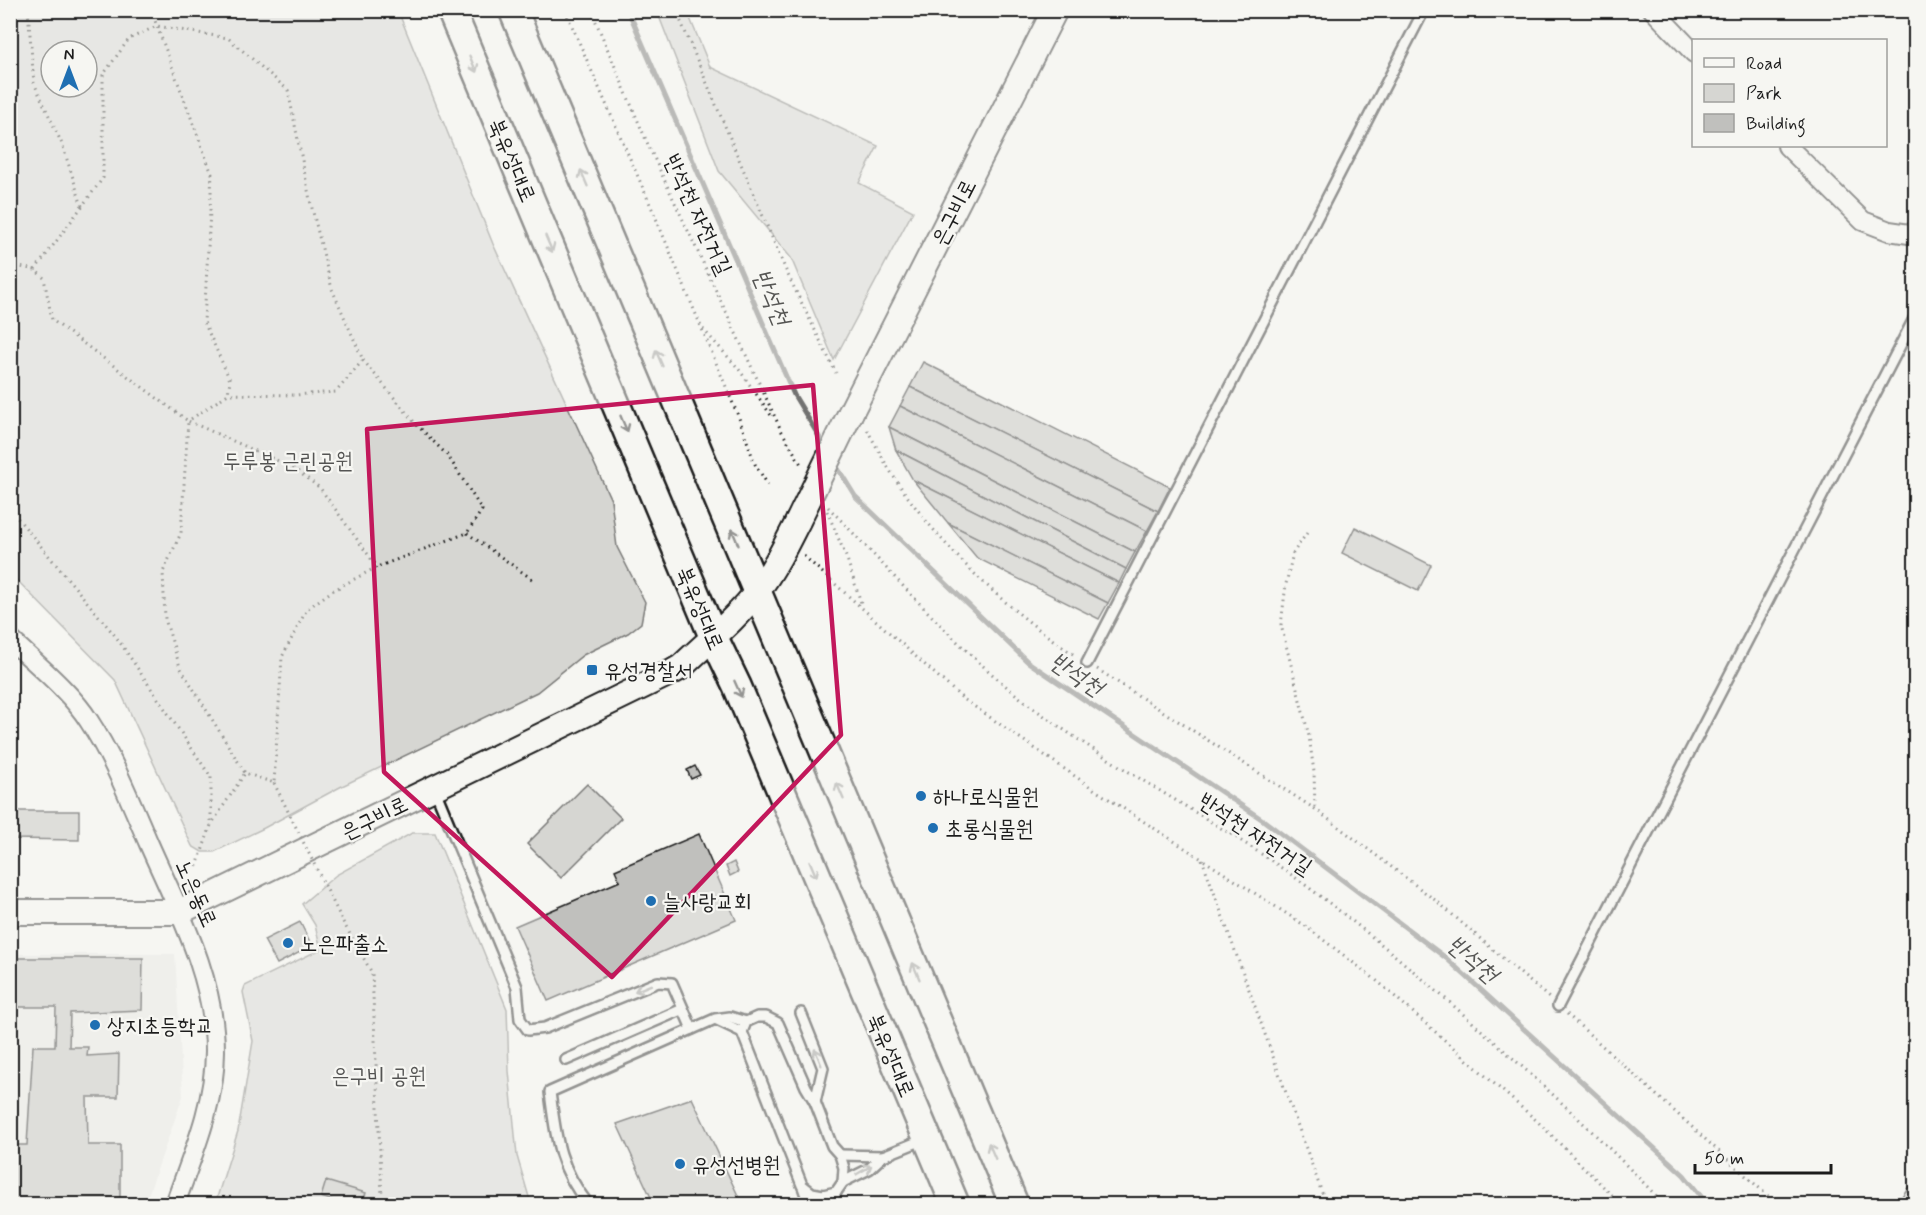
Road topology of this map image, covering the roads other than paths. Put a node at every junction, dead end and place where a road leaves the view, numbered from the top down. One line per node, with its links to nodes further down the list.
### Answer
1 (451, 10): 11 (main road, 북유성대로, one-way to 11)
2 (513, 10): 10 (main road, one-way to 2)
3 (1055, 10): 10 (street, 은구비로, bridge)
4 (1424, 10): 13 (lane)
5 (1653, 10): 6 (street)
6 (1692, 51)
7 (1788, 147): 8 (street)
8 (1916, 235)
9 (1916, 315): 17 (lane)
10 (758, 591): 11 (street, 은구비로); 38 (main road, one-way to 10)
11 (712, 636): 14 (street, 은구비로); 26 (main road, 북유성대로, one-way to 26)
12 (10, 639): 16 (street, 노은동로)
13 (1088, 663)
14 (434, 788): 16 (street, 은구비로); 18 (lane, one-way to 14)
15 (10, 912): 16 (street, 은구비로)
16 (179, 912): 33 (street, 노은동로)
17 (1558, 1006)
18 (683, 1009): 22 (lane); 24 (lane)
19 (801, 1013): 25 (lane, one-way to 19)
20 (715, 1019): 21 (lane); 22 (lane); 23 (lane)
21 (746, 1022): 23 (lane); 25 (lane)
22 (692, 1029): 34 (lane)
23 (742, 1032): 30 (lane)
24 (566, 1060)
25 (815, 1102): 27 (lane)
26 (927, 1138): 28 (lane); 37 (main road, 북유성대로)
27 (840, 1155): 28 (lane); 29 (lane)
28 (883, 1156): 29 (lane, one-way to 28)
29 (843, 1182): 31 (lane)
30 (802, 1185): 31 (lane); 35 (lane)
31 (836, 1192): 36 (lane)
32 (1916, 1194): 39 (street)
33 (175, 1204)
34 (588, 1204)
35 (809, 1204)
36 (831, 1204)
37 (956, 1204)
38 (1014, 1204)
39 (1909, 1204)

